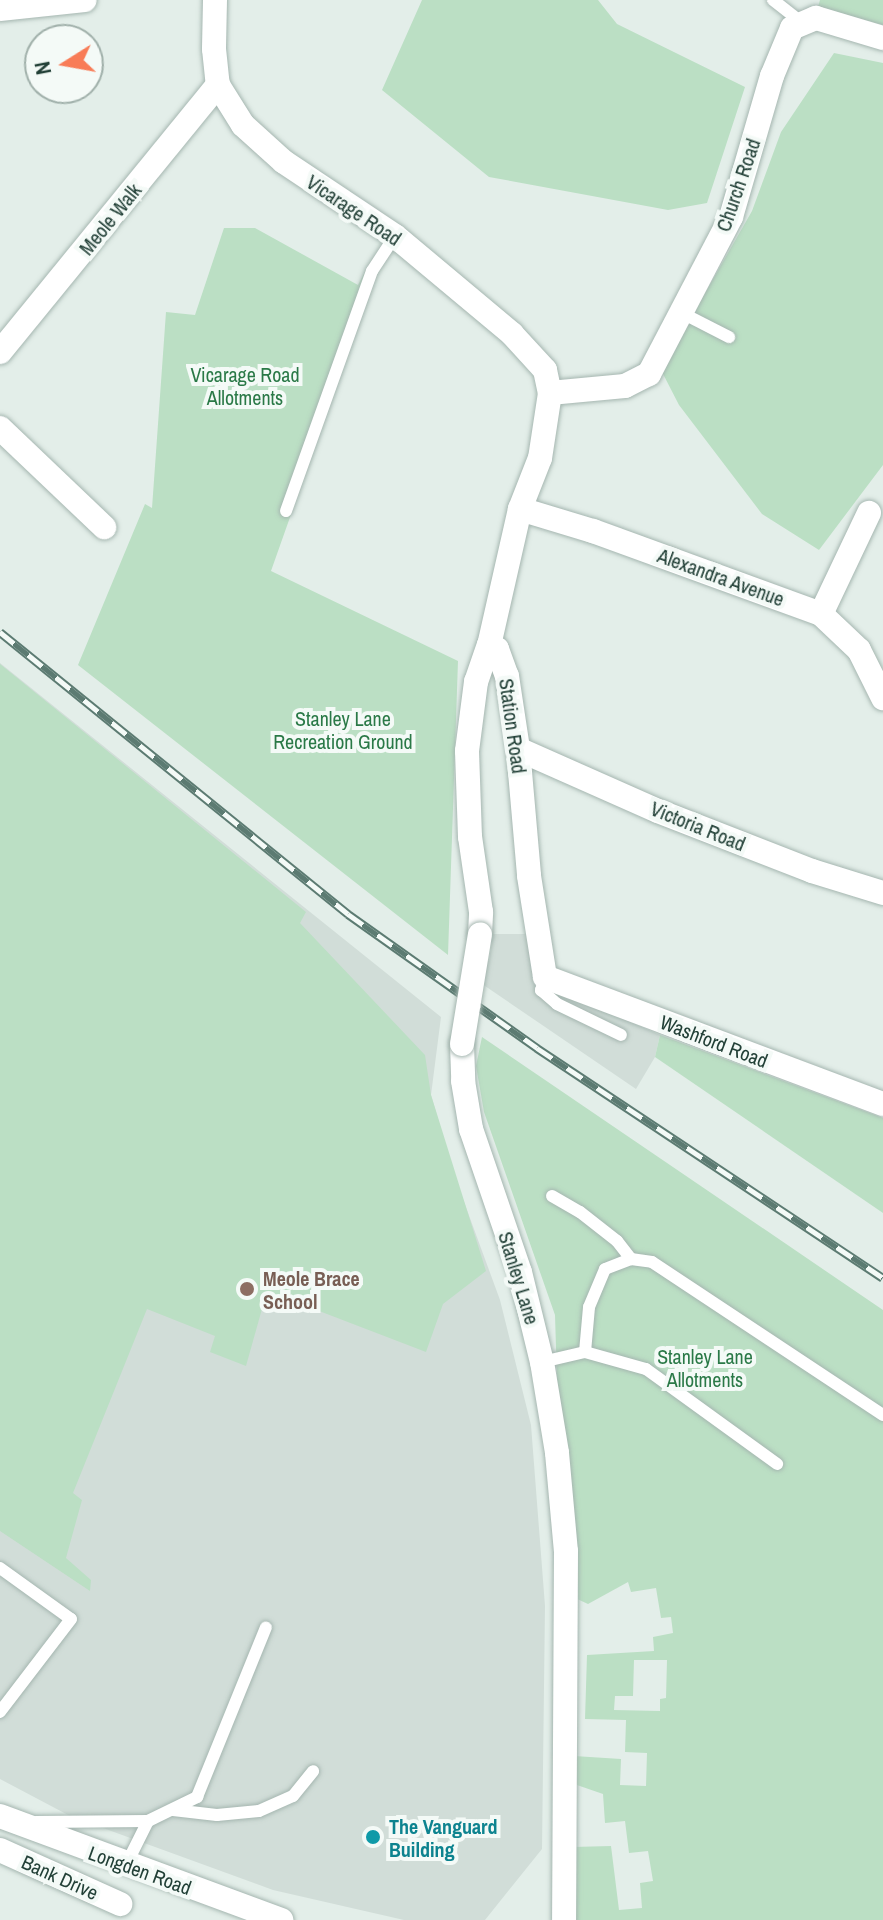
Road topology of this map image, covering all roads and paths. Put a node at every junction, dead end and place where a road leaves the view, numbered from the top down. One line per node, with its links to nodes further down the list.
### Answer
1 (85, 0): 4 (street)
2 (215, 0): 7 (street, Vicarage Road)
3 (773, 0): 5 (lane)
4 (0, 9)
5 (801, 22): 6 (street); 9 (street, Church Road)
6 (883, 38)
7 (218, 85): 8 (street, Vicarage Road); 11 (street, Meole Walk)
8 (395, 236): 12 (street, Vicarage Road); 15 (lane)
9 (682, 313): 10 (lane); 12 (street, Church Road)
10 (729, 337)
11 (0, 352)
12 (550, 393): 14 (street)
13 (0, 428): 17 (street)
14 (520, 509): 18 (street, Alexandra Avenue); 19 (street)
15 (286, 511)
16 (869, 513): 18 (street)
17 (104, 527)
18 (821, 614): 20 (street, Alexandra Avenue)
19 (489, 645): 21 (street, Station Road); 29 (street, Stanley Lane, bridge)
20 (883, 698)
21 (518, 749): 22 (street, Victoria Road); 23 (street, Station Road)
22 (883, 893)
23 (545, 977): 24 (lane); 25 (street, Washford Road)
24 (621, 1035)
25 (883, 1104)
26 (552, 1196): 27 (lane)
27 (631, 1259): 28 (lane); 30 (lane)
28 (585, 1352): 29 (lane); 31 (lane)
29 (542, 1362): 43 (street, Stanley Lane)
30 (883, 1415)
31 (777, 1464)
32 (0, 1568): 34 (lane)
33 (266, 1627): 36 (lane)
34 (0, 1712)
35 (313, 1771): 36 (lane)
36 (173, 1810): 38 (lane)
37 (6, 1819): 38 (lane); 40 (street, Longden Road)
38 (148, 1821): 40 (lane)
39 (0, 1850): 41 (street, Bank Drive)
40 (125, 1865): 42 (street, Longden Road)
41 (120, 1904)
42 (281, 1920)
43 (564, 1920)

